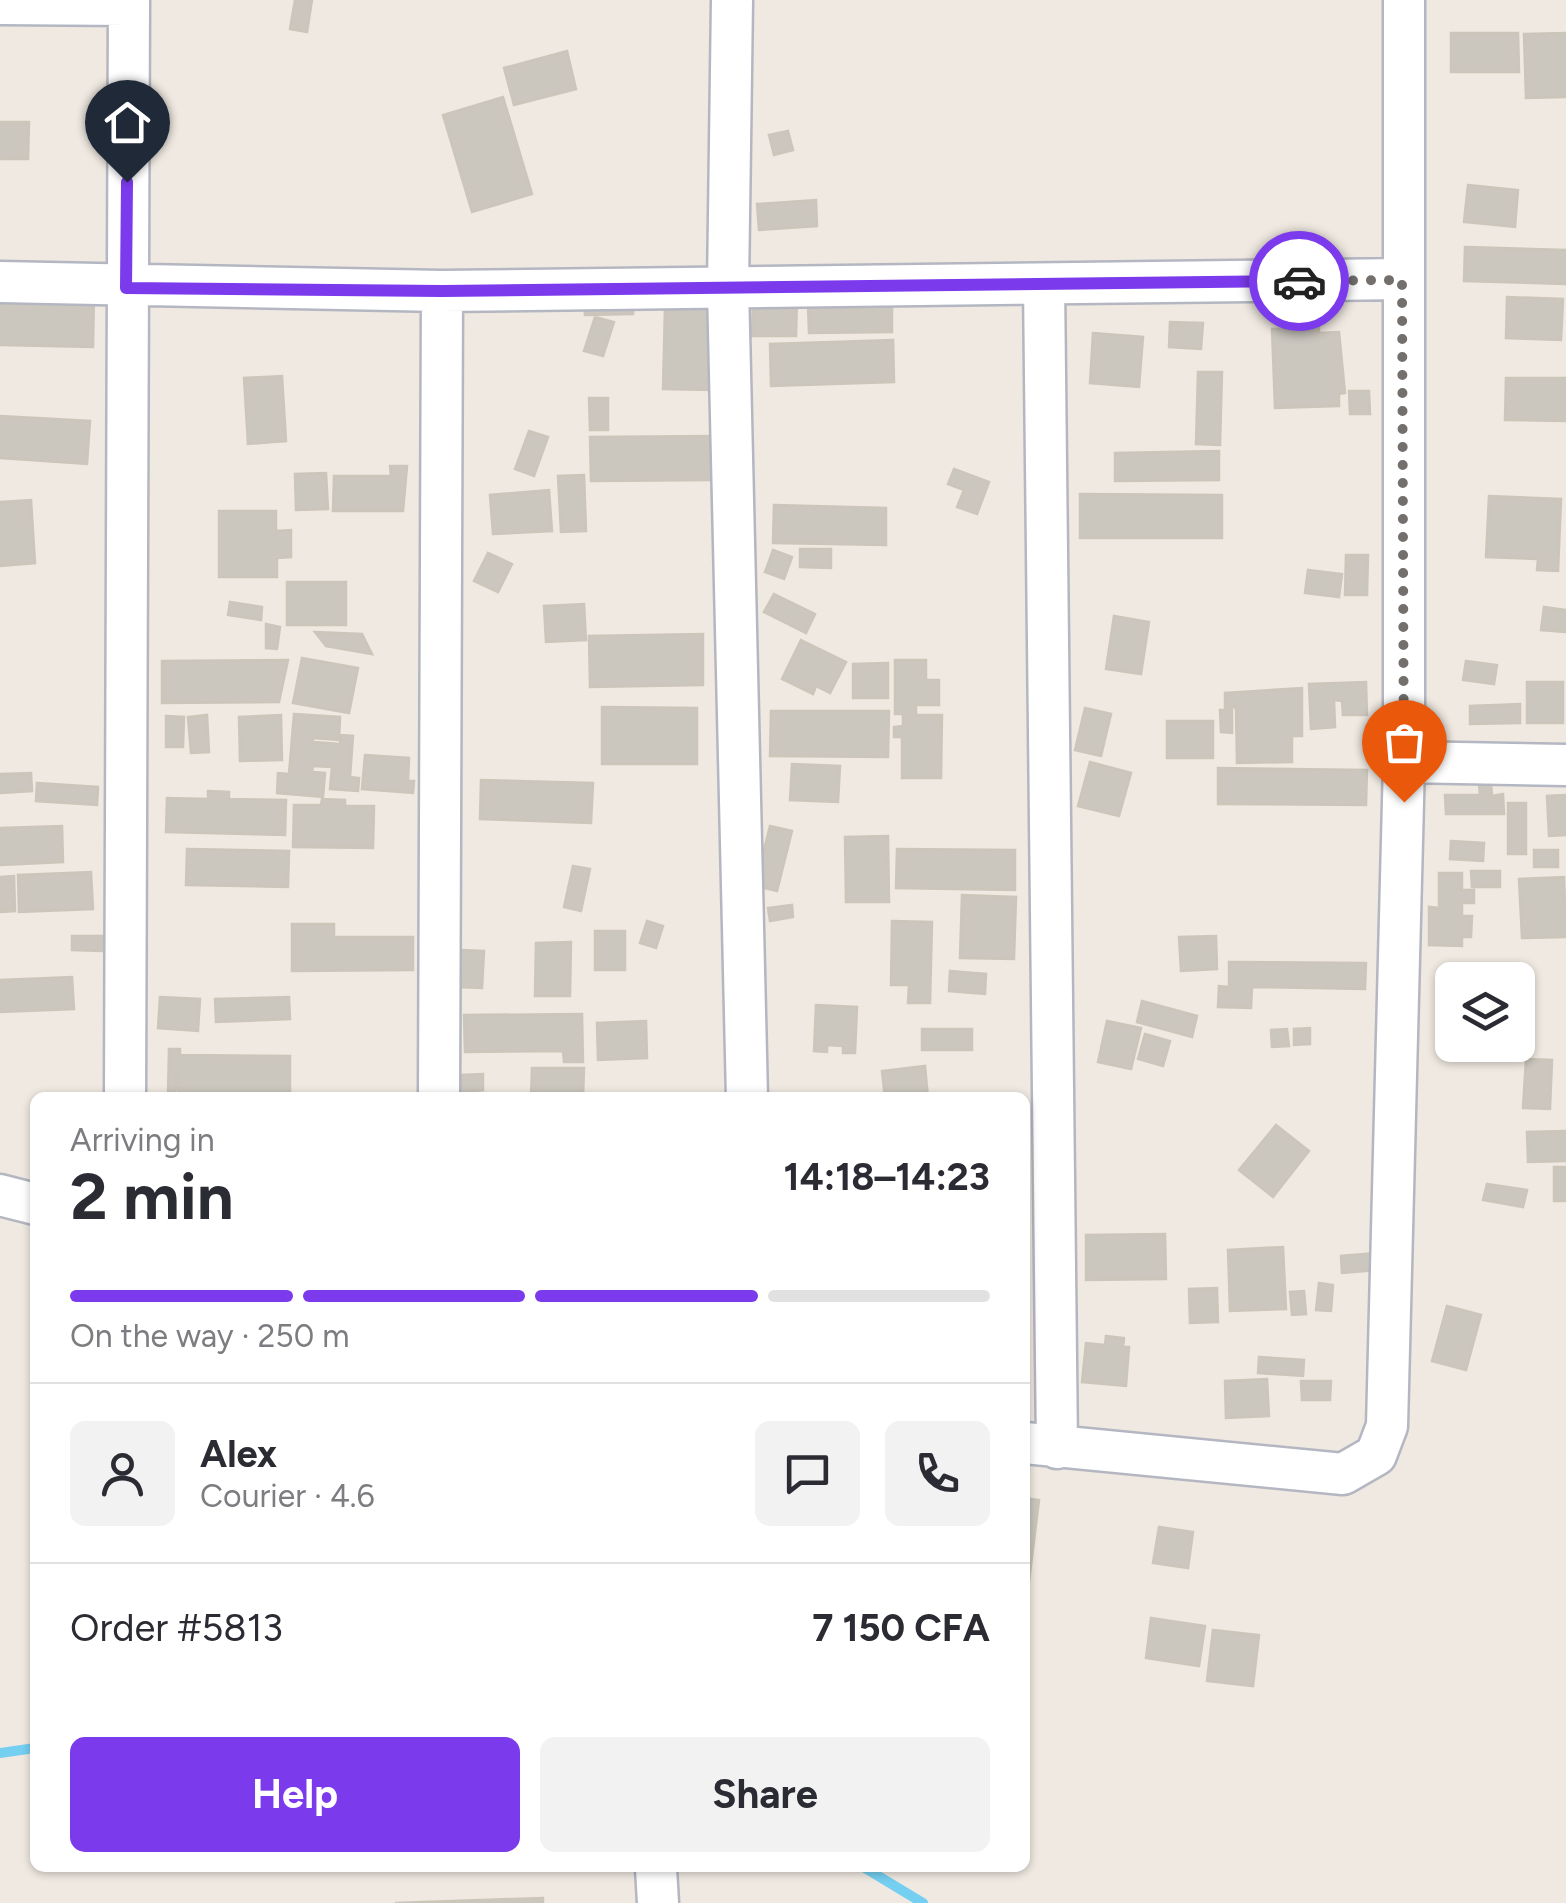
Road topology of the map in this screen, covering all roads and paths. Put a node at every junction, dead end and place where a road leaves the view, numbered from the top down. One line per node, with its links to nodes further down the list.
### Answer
1 (732, 0): 8 (street)
2 (1404, 0): 5 (street)
3 (129, 3): 4 (street); 9 (street)
4 (0, 4)
5 (1402, 280): 7 (street); 11 (street)
6 (0, 282): 9 (street)
7 (1044, 284): 8 (street); 18 (street)
8 (728, 287): 10 (street); 15 (street)
9 (126, 288): 10 (street); 13 (street)
10 (442, 291): 14 (street)
11 (1404, 762): 12 (street); 18 (street)
12 (1566, 765)
13 (124, 1092)
14 (439, 1092)
15 (746, 1092)
16 (0, 1195): 17 (street)
17 (30, 1203)
18 (1041, 1446)
19 (656, 1872): 20 (street)
20 (658, 1903)

